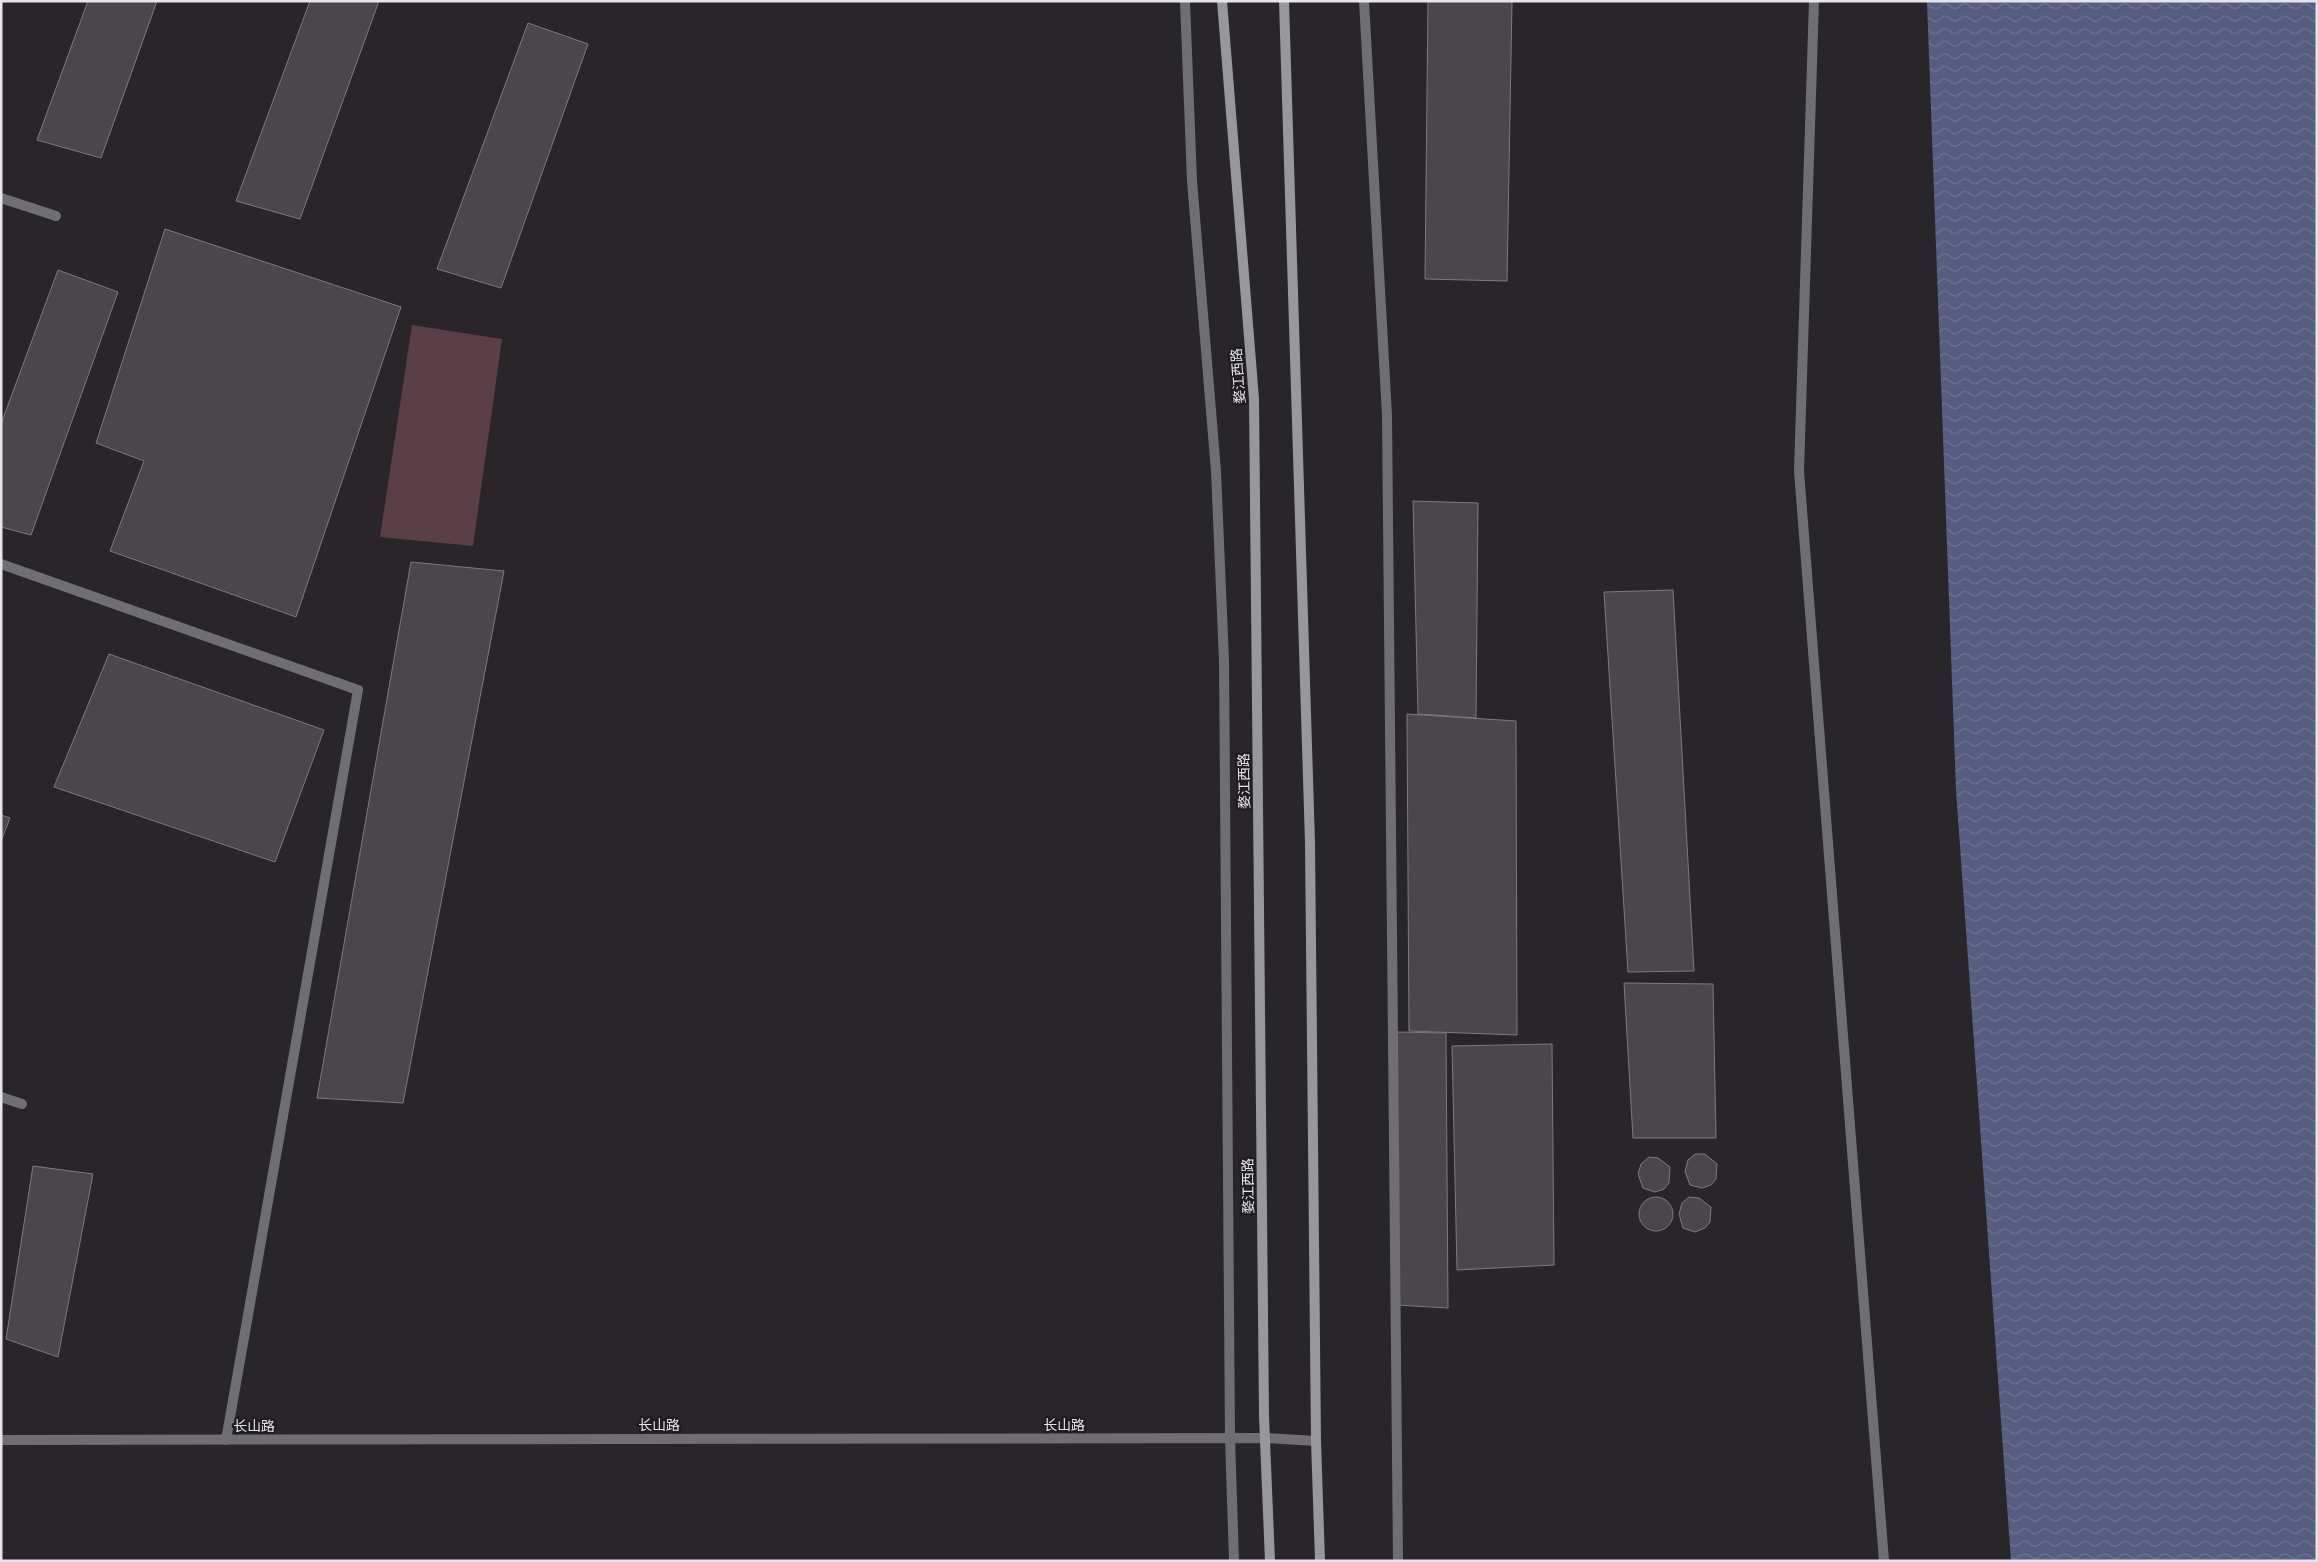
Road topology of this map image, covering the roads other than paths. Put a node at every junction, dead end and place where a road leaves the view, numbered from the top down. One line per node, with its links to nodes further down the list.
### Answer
1 (1185, 1): 11 (street)
2 (1222, 1): 12 (main road, 婺江西路)
3 (1284, 1): 15 (main road)
4 (1364, 1): 19 (street)
5 (1814, 1): 20 (street)
6 (1, 198): 7 (street)
7 (56, 216)
8 (1, 564): 14 (street)
9 (1, 1097): 10 (street)
10 (22, 1104)
11 (1230, 1438): 12 (street, 长山路); 14 (street, 长山路); 16 (street)
12 (1265, 1438): 15 (street, 长山路); 17 (main road, 婺江西路)
13 (1, 1440): 14 (street, 长山路)
14 (226, 1440)
15 (1316, 1441): 18 (main road)
16 (1234, 1561)
17 (1270, 1561)
18 (1320, 1561)
19 (1398, 1561)
20 (1884, 1561)

